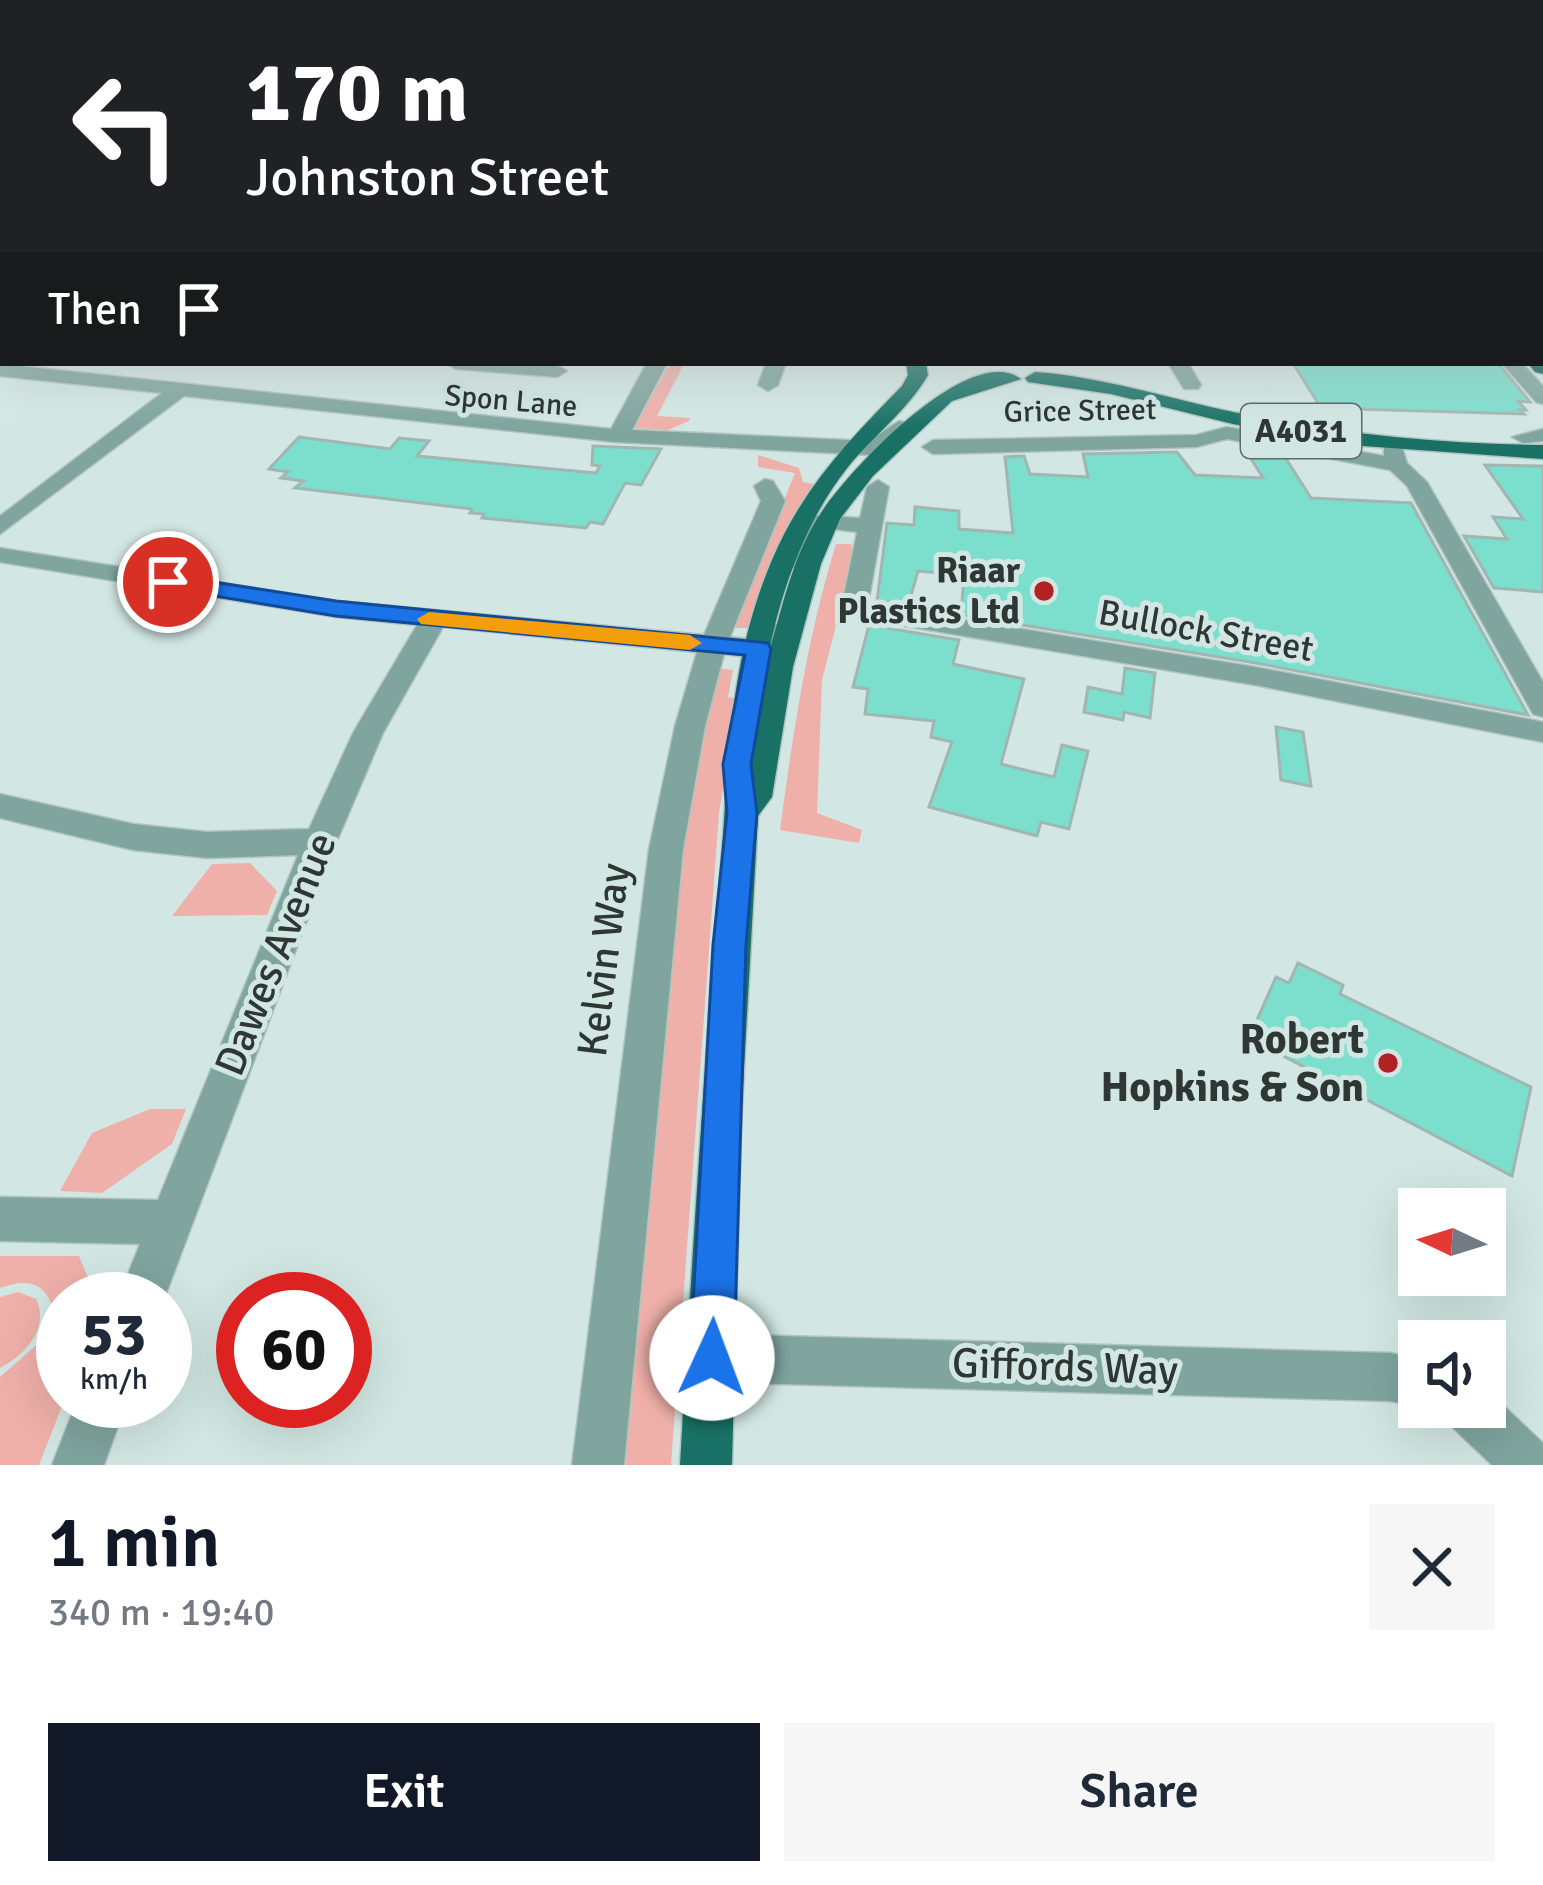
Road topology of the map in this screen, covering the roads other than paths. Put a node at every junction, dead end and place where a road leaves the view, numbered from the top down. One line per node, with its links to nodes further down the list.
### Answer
1 (494, 366): 11 (street)
2 (655, 366): 22 (street)
3 (775, 366): 14 (street)
4 (916, 366): 25 (main road)
5 (1077, 366): 12 (main road)
6 (1181, 366): 15 (street)
7 (1515, 366): 18 (street)
8 (1130, 369): 20 (main road, A4031)
9 (0, 370): 16 (street, Spon Lane)
10 (956, 370): 13 (main road)
11 (557, 371)
12 (1035, 378): 13 (main road); 19 (main road, A4031)
13 (1011, 379): 17 (main road)
14 (768, 385)
15 (1191, 385)
16 (179, 390): 22 (street, Spon Lane); 34 (street)
17 (945, 397): 25 (street, Spon Lane); 32 (main road)
18 (1543, 398)
19 (1211, 414): 21 (street); 28 (main road, A4031)
20 (1346, 424): 23 (main road, A4031); 28 (main road)
21 (1227, 433): 26 (street, Grice Street); 28 (street, Grice Street)
22 (616, 436): 24 (street, Spon Lane)
23 (1536, 437)
24 (797, 444): 25 (street, Spon Lane); 29 (street)
25 (856, 447): 29 (main road)
26 (933, 447)
27 (1543, 452): 28 (main road, A4031)
28 (1395, 455): 40 (street)
29 (825, 482): 36 (main road)
30 (765, 486): 38 (street, Kelvin Way)
31 (878, 487): 33 (street)
32 (829, 518): 33 (street); 36 (main road)
33 (870, 526): 41 (street, Bullock Street)
34 (0, 527)
35 (0, 555): 37 (street)
36 (795, 568): 39 (main road); 43 (main road)
37 (434, 620): 38 (street); 44 (street, Dawes Avenue)
38 (713, 644): 39 (street); 53 (street, Kelvin Way)
39 (759, 649): 43 (main road)
40 (1543, 706)
41 (1543, 731)
42 (0, 806): 44 (street)
43 (742, 813): 48 (main road)
44 (320, 841): 46 (street, Dawes Avenue)
45 (0, 1220): 46 (street)
46 (171, 1222): 47 (street, Dawes Avenue)
47 (152, 1272)
48 (712, 1358): 49 (street, Giffords Way); 54 (main road)
49 (1398, 1380)
50 (92, 1428): 52 (street)
51 (1490, 1428): 55 (street)
52 (78, 1465)
53 (598, 1465)
54 (706, 1465)
55 (1529, 1465)

